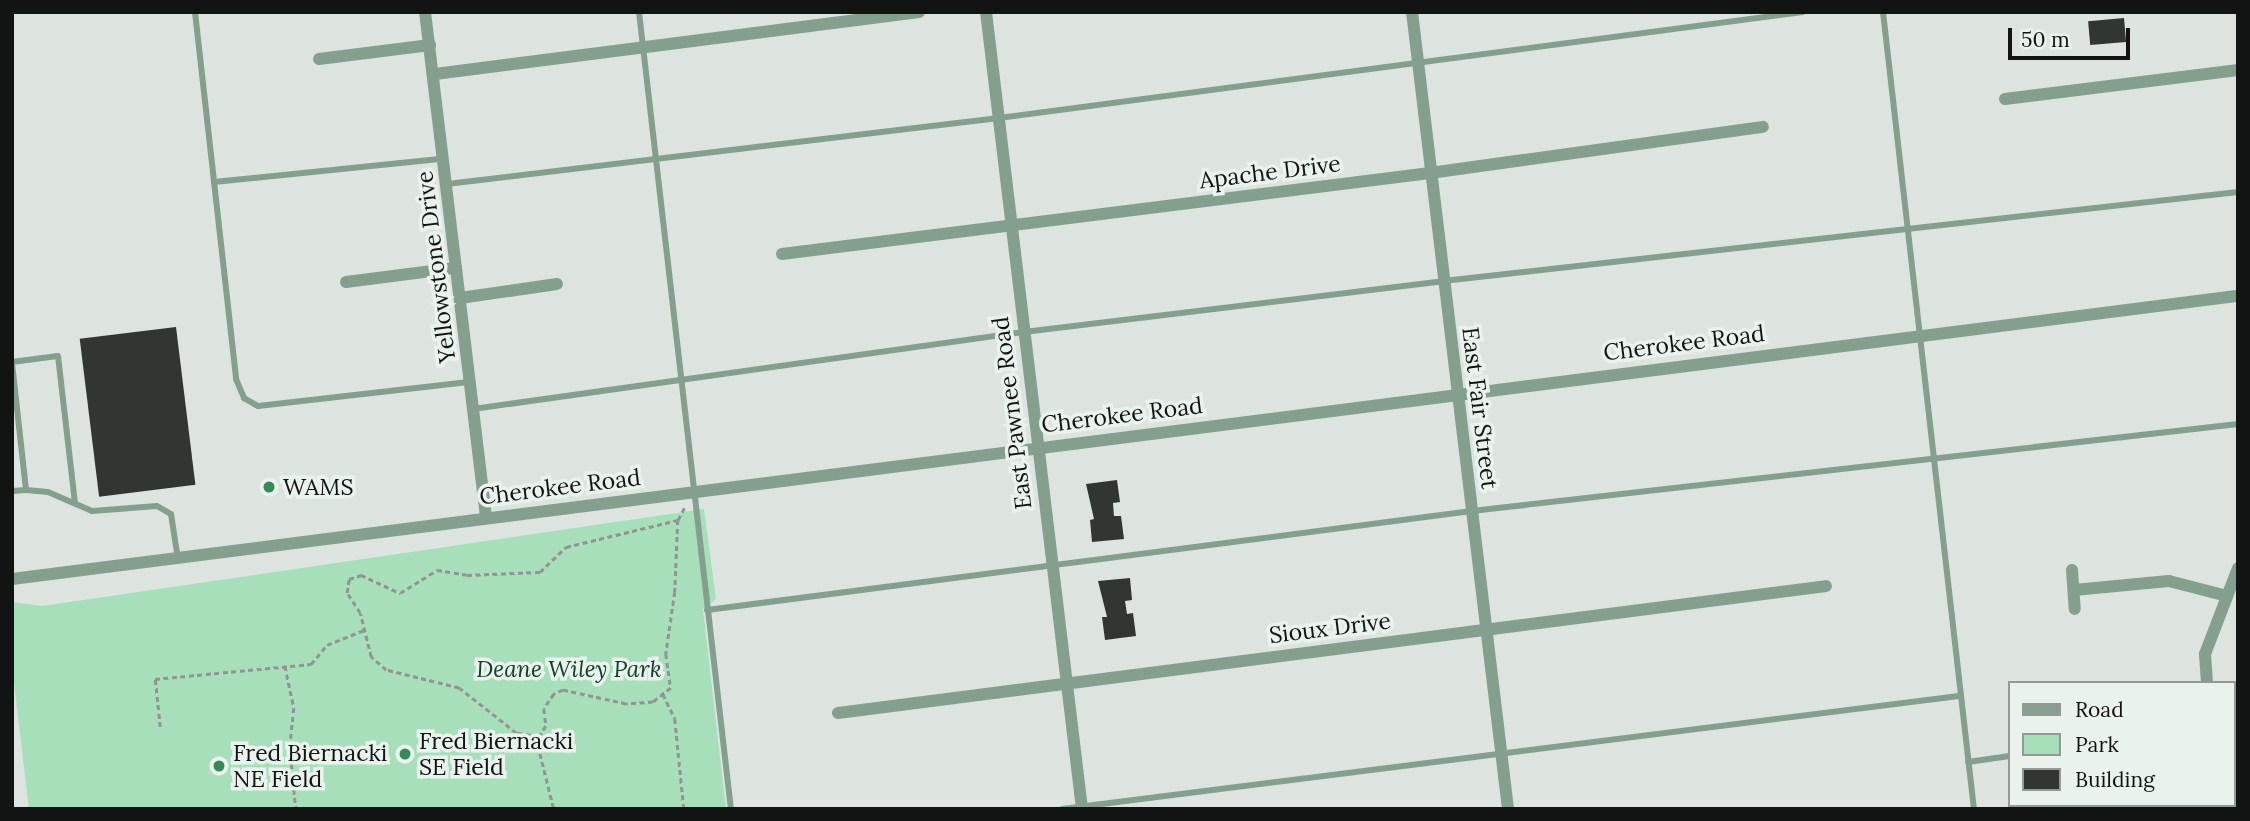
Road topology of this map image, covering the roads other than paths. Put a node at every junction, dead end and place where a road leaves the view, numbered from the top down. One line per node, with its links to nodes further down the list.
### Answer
1 (195, 12): 21 (lane)
2 (425, 12): 9 (street, Yellowstone Drive)
3 (639, 12): 10 (lane)
4 (919, 12): 10 (street)
5 (986, 12): 16 (street, East Pawnee Road)
6 (1412, 12): 12 (street, East Fair Street)
7 (1803, 12): 12 (lane)
8 (1883, 12): 25 (lane)
9 (430, 45): 11 (street); 14 (street, Yellowstone Drive)
10 (644, 48): 14 (street); 19 (lane)
11 (319, 59)
12 (1418, 63): 16 (lane); 20 (street, East Fair Street)
13 (2238, 70): 15 (street)
14 (435, 74): 18 (street, Yellowstone Drive)
15 (2005, 99)
16 (999, 118): 19 (lane); 24 (street, East Pawnee Road)
17 (1763, 127): 20 (street, Apache Drive)
18 (444, 159): 21 (lane); 22 (street, Yellowstone Drive)
19 (656, 159): 22 (lane); 36 (lane)
20 (1430, 173): 24 (street, Apache Drive); 28 (street, East Fair Street)
21 (214, 182): 37 (lane)
22 (447, 184): 27 (street, Yellowstone Drive)
23 (2238, 192): 25 (lane)
24 (1012, 226): 26 (street, Apache Drive); 33 (street, East Pawnee Road)
25 (1908, 226): 28 (lane); 34 (lane)
26 (782, 254)
27 (456, 268): 29 (street); 32 (street, Yellowstone Drive)
28 (1443, 281): 33 (lane); 38 (street, East Fair Street)
29 (346, 282)
30 (557, 284): 32 (street)
31 (2238, 296): 34 (street, Cherokee Road)
32 (460, 298): 37 (street, Yellowstone Drive)
33 (1024, 332): 36 (lane); 41 (street, East Pawnee Road)
34 (1920, 334): 38 (street, Cherokee Road); 42 (lane)
35 (12, 363): 43 (lane); 46 (lane)
36 (681, 380): 39 (lane); 45 (lane)
37 (470, 381): 39 (street, Yellowstone Drive)
38 (1457, 394): 41 (street, Cherokee Road); 47 (street, East Fair Street)
39 (473, 409): 48 (street, Yellowstone Drive)
40 (2238, 424): 42 (lane)
41 (1037, 447): 45 (street, Cherokee Road); 50 (street, East Pawnee Road)
42 (1933, 455): 47 (lane); 62 (lane)
43 (26, 489): 44 (lane); 46 (lane)
44 (12, 491)
45 (693, 491): 48 (street, Cherokee Road); 58 (lane)
46 (75, 503): 49 (lane)
47 (1472, 511): 50 (lane); 59 (street, East Fair Street)
48 (486, 517): 49 (street, Cherokee Road)
49 (178, 559): 53 (street, Cherokee Road)
50 (1052, 566): 58 (lane); 61 (street, East Pawnee Road)
51 (2238, 568): 56 (street)
52 (2072, 569): 55 (street)
53 (12, 579)
54 (1826, 586): 59 (street, Sioux Drive)
55 (2074, 590): 56 (street); 57 (street)
56 (2227, 596): 60 (street)
57 (2075, 609)
58 (707, 610): 68 (lane)
59 (1487, 629): 61 (street, Sioux Drive); 64 (street, East Fair Street)
60 (2207, 681)
61 (1066, 684): 63 (street, Sioux Drive); 67 (street, East Pawnee Road)
62 (1959, 696): 64 (lane); 66 (lane)
63 (838, 713)
64 (1501, 751): 67 (lane); 70 (street, East Fair Street)
65 (2008, 757): 66 (lane)
66 (1968, 762): 71 (lane)
67 (1081, 808): 69 (lane)
68 (731, 809)
69 (1062, 809)
70 (1508, 809)
71 (1974, 809)

